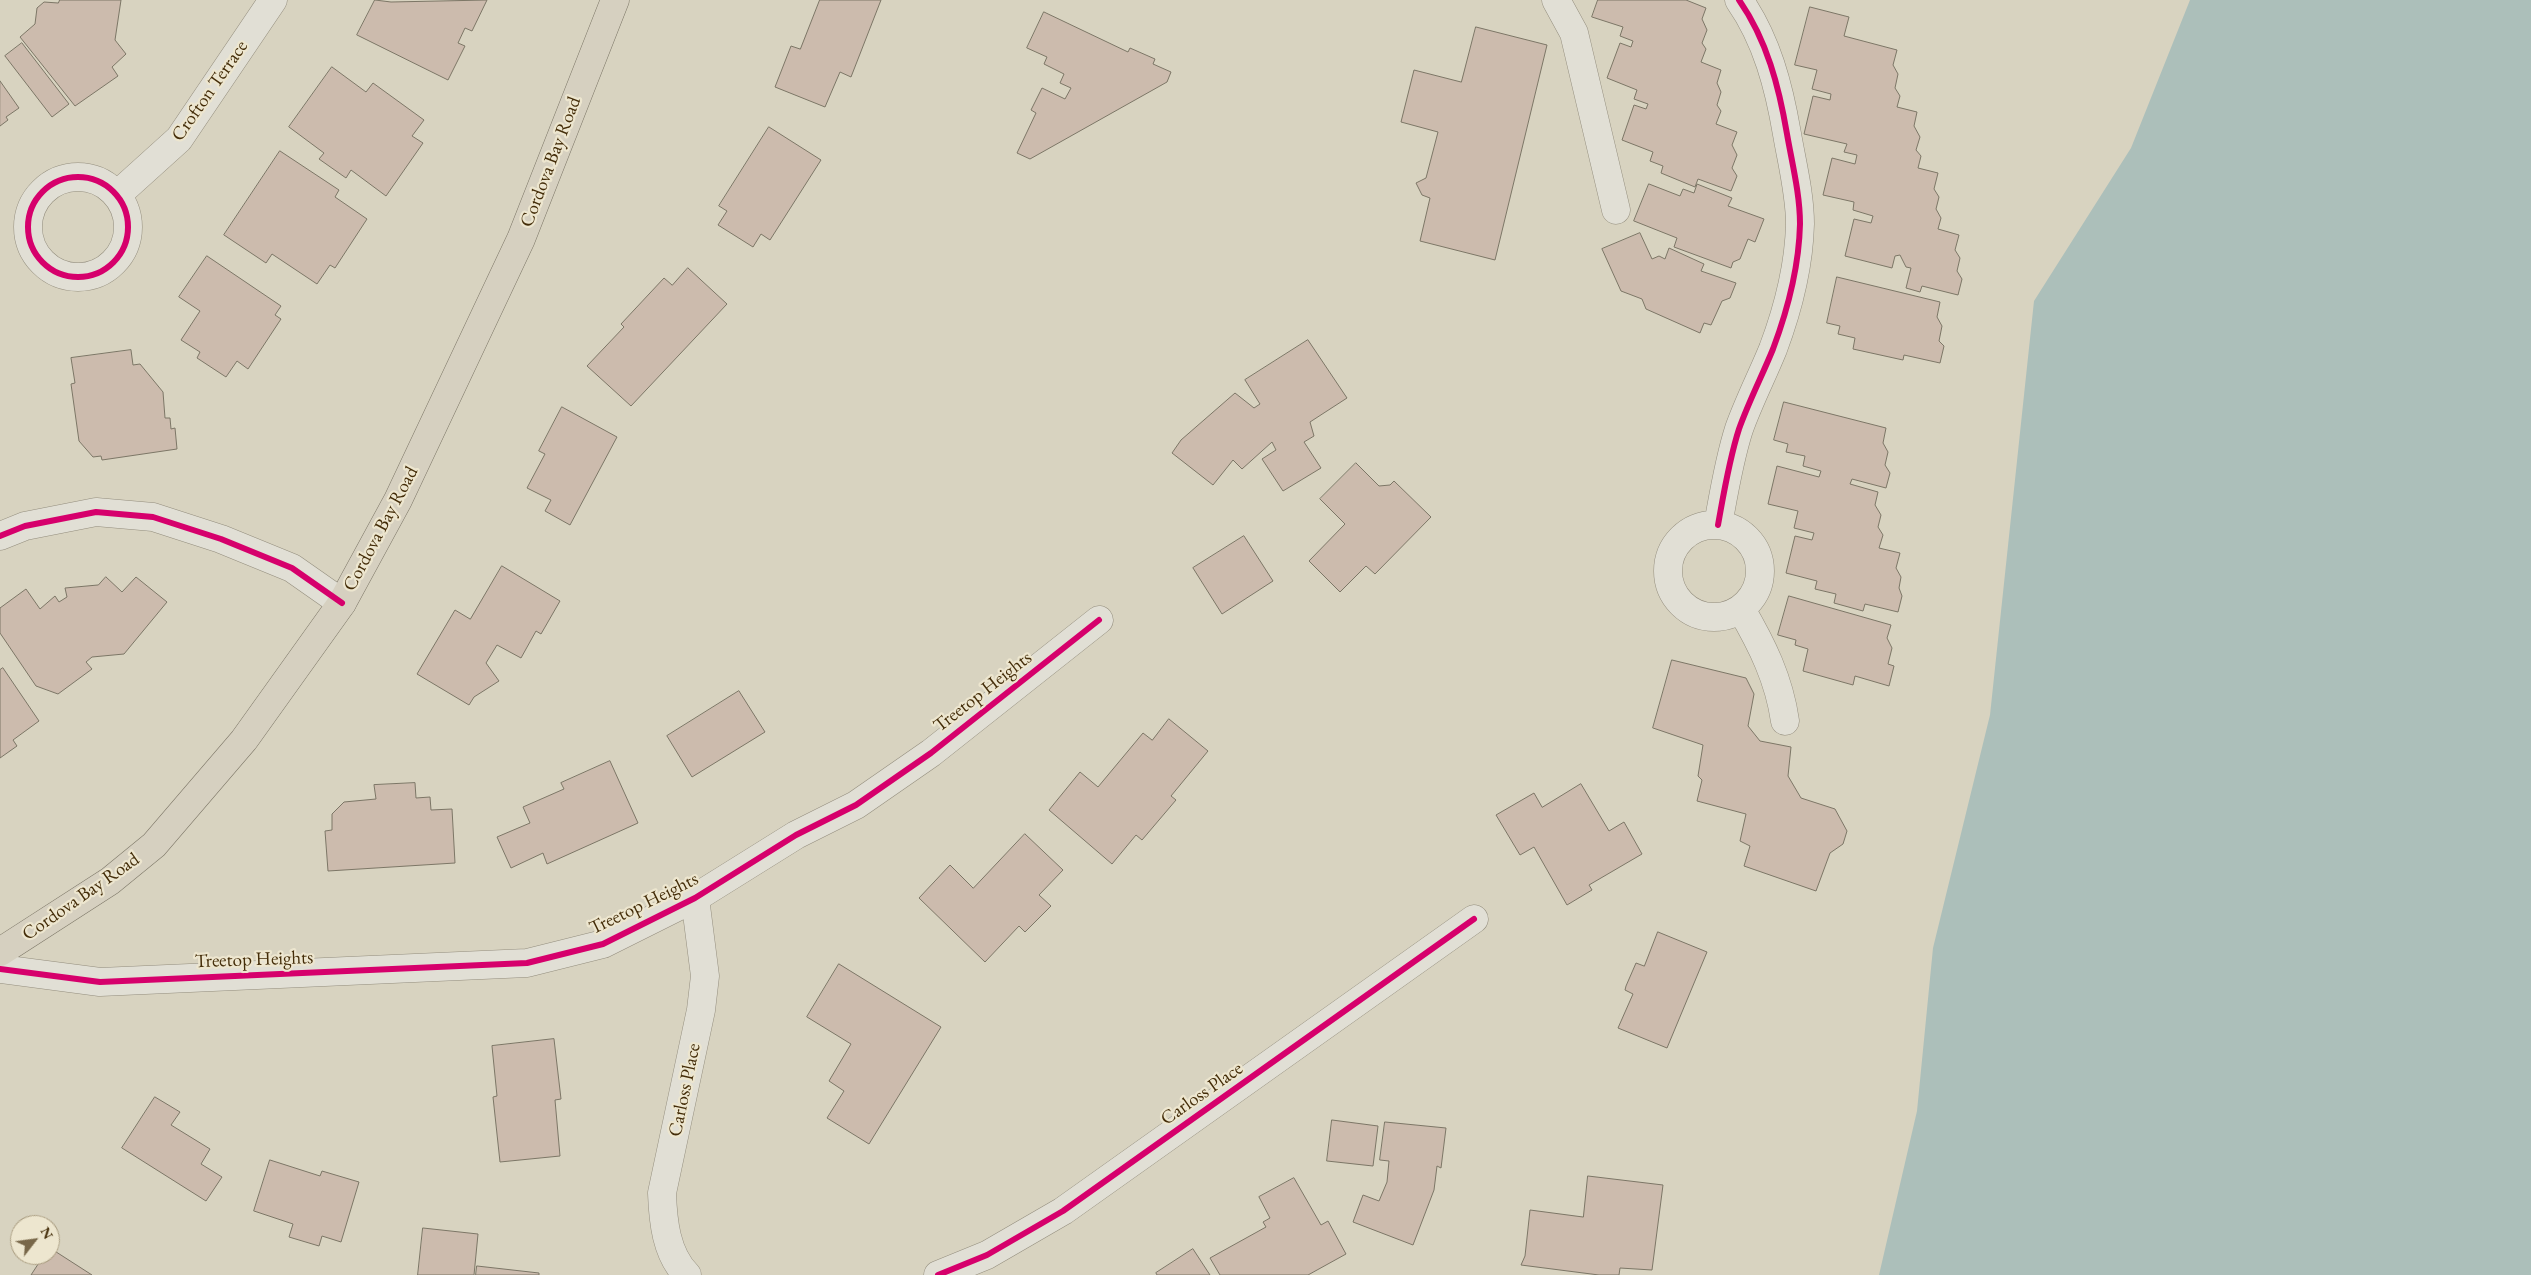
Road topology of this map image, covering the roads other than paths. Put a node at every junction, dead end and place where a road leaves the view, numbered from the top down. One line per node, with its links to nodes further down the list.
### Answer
1 (273, 0): 5 (street, Crofton Terrace)
2 (615, 0): 9 (main road, Cordova Bay Road)
3 (1556, 0): 6 (street)
4 (1739, 0): 7 (street)
5 (117, 195)
6 (1616, 210)
7 (1718, 525): 10 (street); 10 (street)
8 (0, 536): 9 (street)
9 (342, 602): 15 (main road, Cordova Bay Road)
10 (1741, 609): 12 (street)
11 (1099, 620): 13 (street, Treetop Heights)
12 (1785, 721)
13 (695, 898): 16 (street, Treetop Heights); 17 (street, Carloss Place)
14 (1474, 919): 18 (street, Carloss Place)
15 (0, 952)
16 (0, 969)
17 (687, 1275)
18 (938, 1275)

